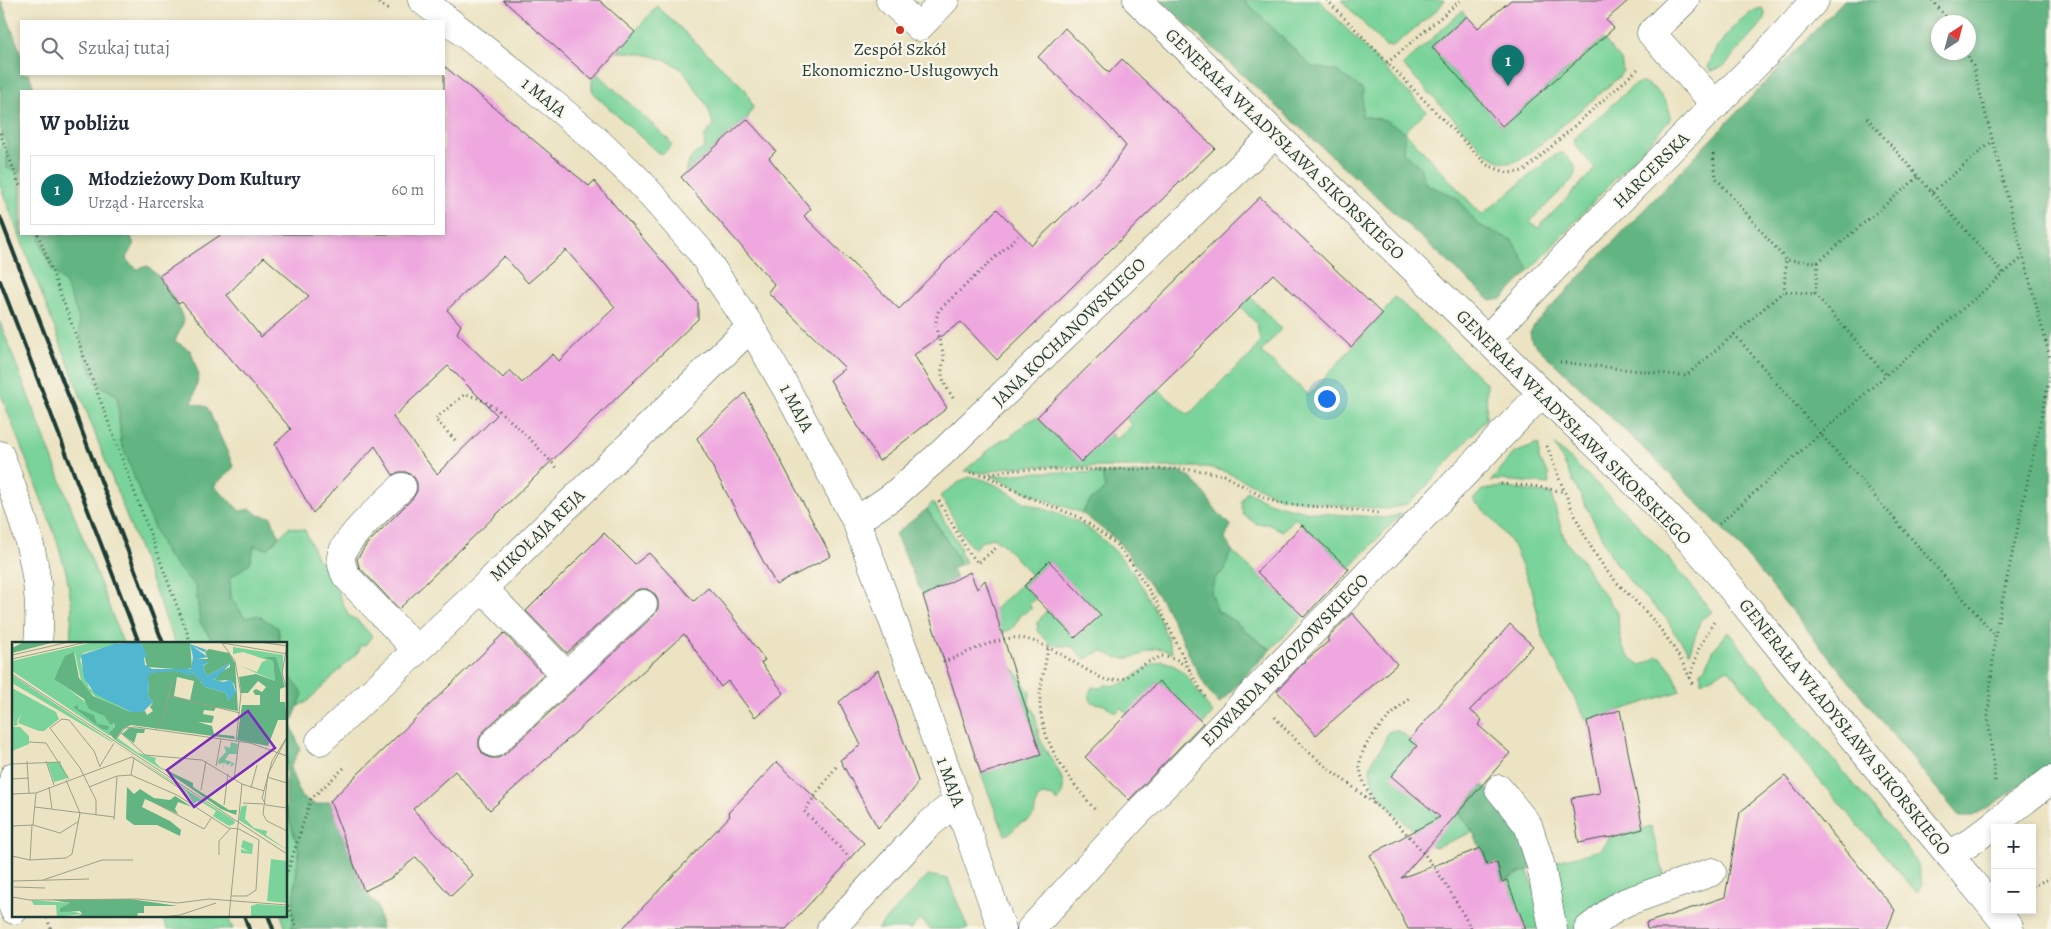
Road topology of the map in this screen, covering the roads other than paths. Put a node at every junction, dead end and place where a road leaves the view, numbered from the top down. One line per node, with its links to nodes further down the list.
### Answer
1 (422, 0): 9 (street, 1 MAJA)
2 (890, 0): 3 (street)
3 (945, 0)
4 (1137, 0): 8 (street, GENERAŁA WŁADYSŁAWA SIKORSKIEGO)
5 (1685, 0): 7 (street)
6 (1815, 0): 7 (street, HARCERSKA)
7 (1716, 105): 10 (street, HARCERSKA)
8 (1276, 134): 10 (street, GENERAŁA WŁADYSŁAWA SIKORSKIEGO); 14 (street, JANA KOCHANOWSKIEGO)
9 (751, 327): 14 (street, 1 MAJA); 15 (street, MIKOŁAJA REJA)
10 (1487, 339): 11 (street, GENERAŁA WŁADYSŁAWA SIKORSKIEGO)
11 (1542, 394): 28 (street, GENERAŁA WŁADYSŁAWA SIKORSKIEGO); 37 (street, EDWARDA BRZOZOWSKIEGO)
12 (0, 454): 17 (street)
13 (402, 487): 18 (street)
14 (856, 521): 27 (street, 1 MAJA)
15 (483, 588): 18 (street, MIKOŁAJA REJA); 19 (street)
16 (643, 604): 19 (street)
17 (38, 642)
18 (417, 650): 20 (street, MIKOŁAJA REJA)
19 (566, 675): 21 (street)
20 (320, 741)
21 (494, 743)
22 (12, 766): 23 (street)
23 (0, 771)
24 (2051, 780): 28 (street)
25 (12, 785): 30 (street)
26 (1499, 789): 38 (street)
27 (958, 800): 35 (street); 36 (street, 1 MAJA)
28 (1949, 855): 31 (street, GENERAŁA WŁADYSŁAWA SIKORSKIEGO)
29 (1712, 872): 39 (street)
30 (7, 891)
31 (1991, 905)
32 (1998, 914): 40 (street, GENERAŁA WŁADYSŁAWA SIKORSKIEGO)
33 (16, 916): 34 (street)
34 (21, 929)
35 (831, 929)
36 (1002, 929)
37 (1031, 929)
38 (1553, 929)
39 (1588, 929)
40 (2010, 929)

